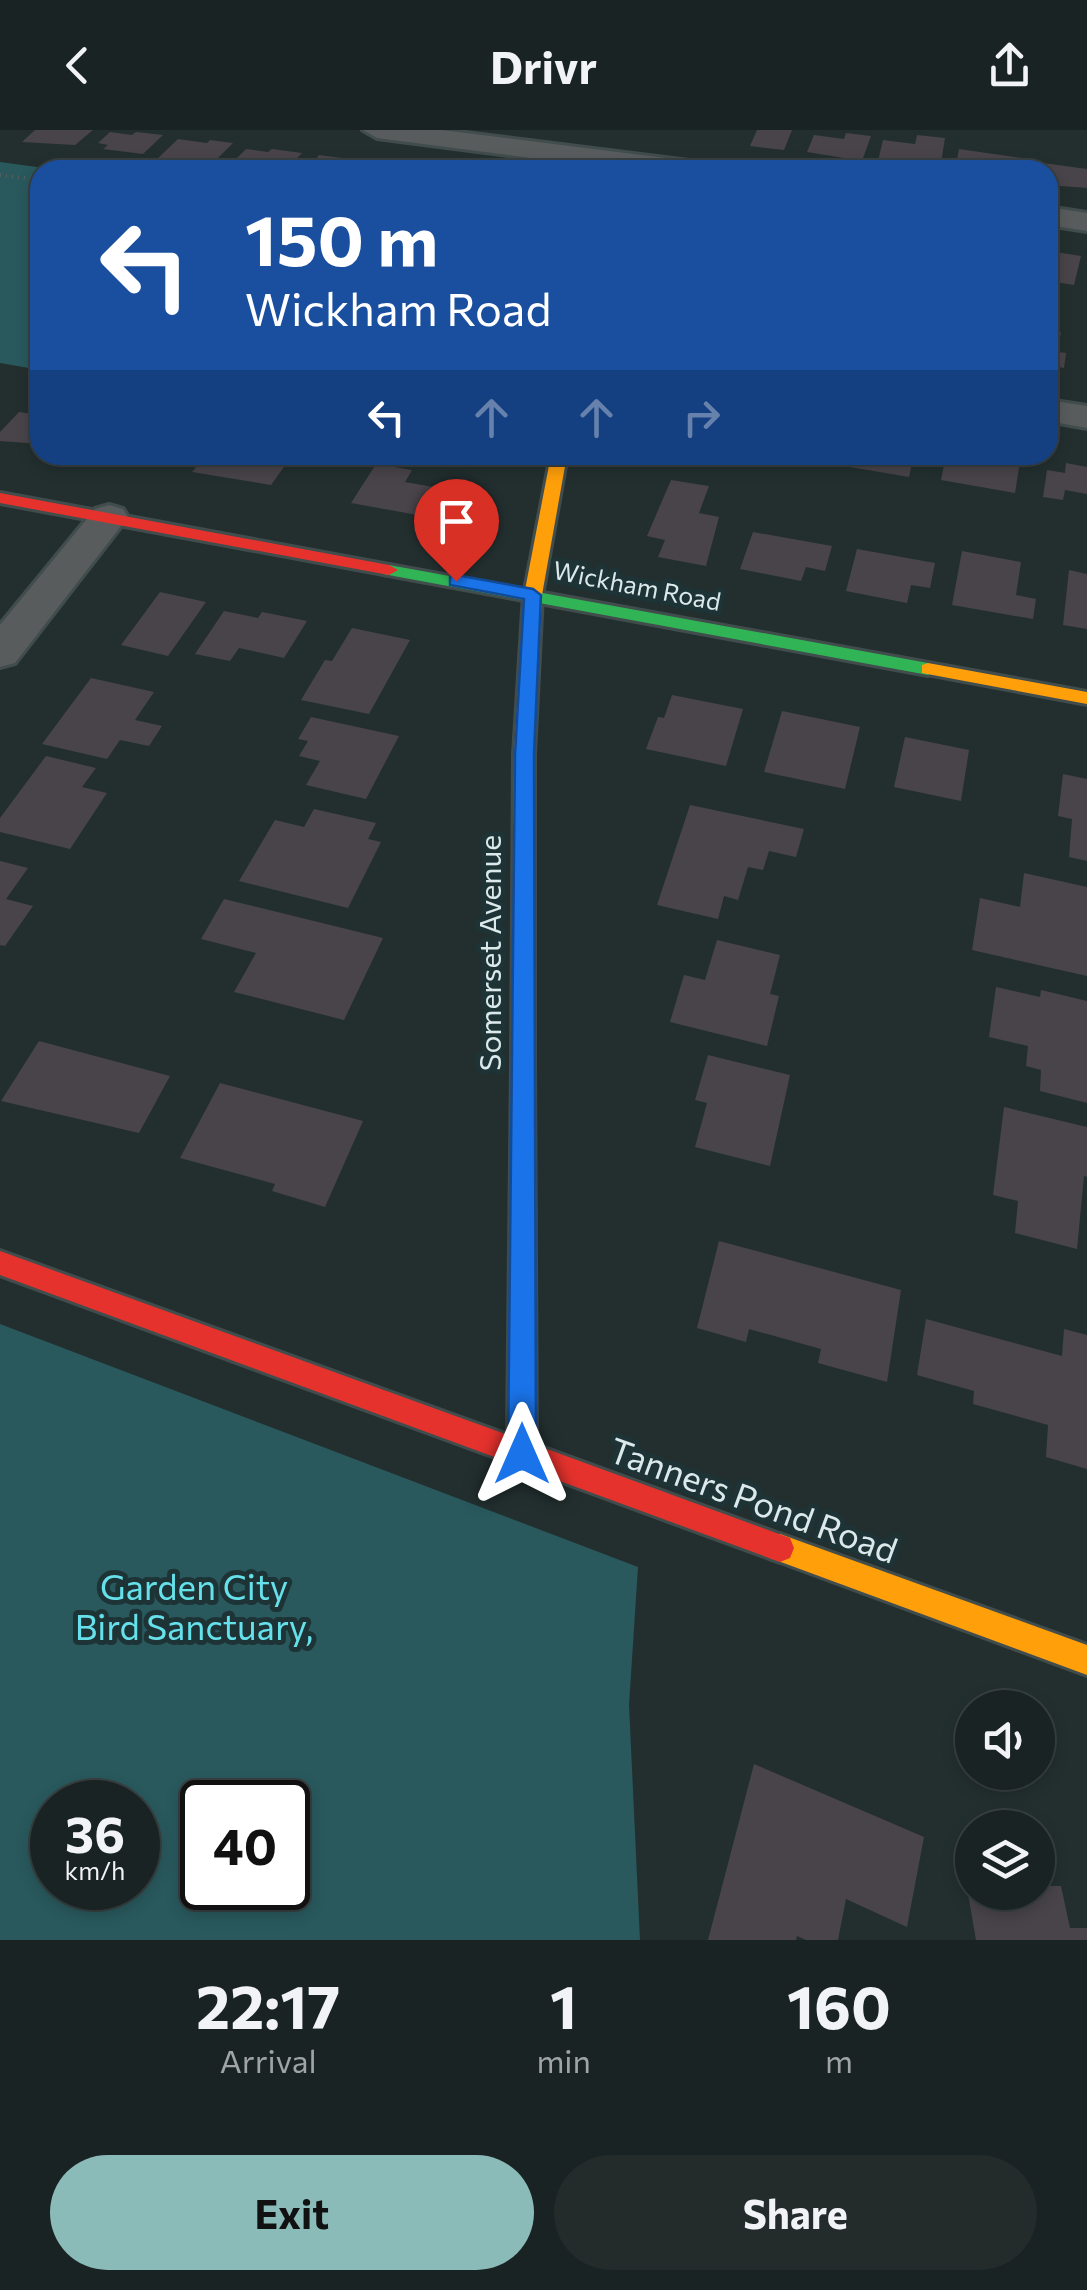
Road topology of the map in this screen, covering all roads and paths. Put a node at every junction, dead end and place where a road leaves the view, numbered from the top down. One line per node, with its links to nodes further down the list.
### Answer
1 (377, 130): 2 (street)
2 (663, 159)
3 (0, 174): 4 (path)
4 (30, 178)
5 (1058, 218): 6 (street)
6 (1087, 222)
7 (1058, 413): 8 (street)
8 (1087, 417)
9 (557, 465): 12 (street, Somerset Avenue)
10 (0, 498): 11 (street, Wickham Road)
11 (109, 517): 12 (street, Wickham Road); 13 (street)
12 (533, 595): 14 (street, Wickham Road); 16 (street, Somerset Avenue)
13 (0, 653)
14 (1087, 698)
15 (0, 1263): 16 (street, Tanners Pond Road)
16 (522, 1454): 17 (street, Tanners Pond Road)
17 (1087, 1660)

